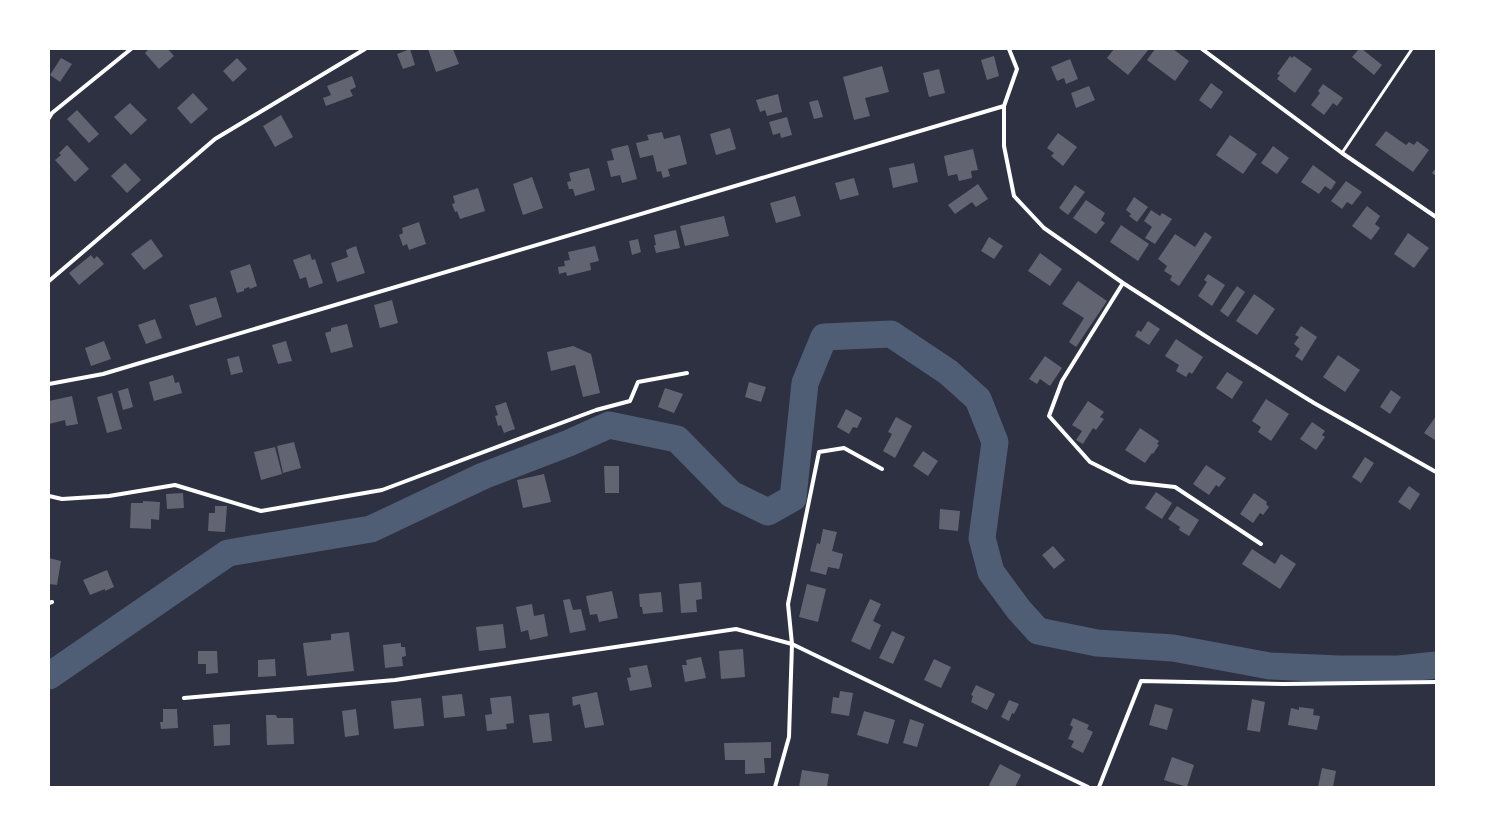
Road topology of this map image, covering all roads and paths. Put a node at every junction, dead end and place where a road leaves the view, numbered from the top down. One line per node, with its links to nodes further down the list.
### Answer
1 (131, 49): 7 (street)
2 (365, 49): 10 (street)
3 (1009, 49): 6 (street)
4 (1202, 49): 8 (street)
5 (1412, 49): 8 (lane)
6 (1004, 106): 11 (street); 13 (street)
7 (49, 118)
8 (1342, 153): 9 (street)
9 (1436, 217)
10 (49, 281)
11 (1123, 283): 15 (street); 17 (street)
12 (686, 373): 16 (street)
13 (49, 384)
14 (882, 469): 18 (street)
15 (1436, 472)
16 (49, 496)
17 (1261, 544)
18 (792, 644): 20 (street); 21 (street); 22 (street)
19 (1436, 682): 23 (street)
20 (184, 698)
21 (775, 787)
22 (1088, 787)
23 (1099, 787)

